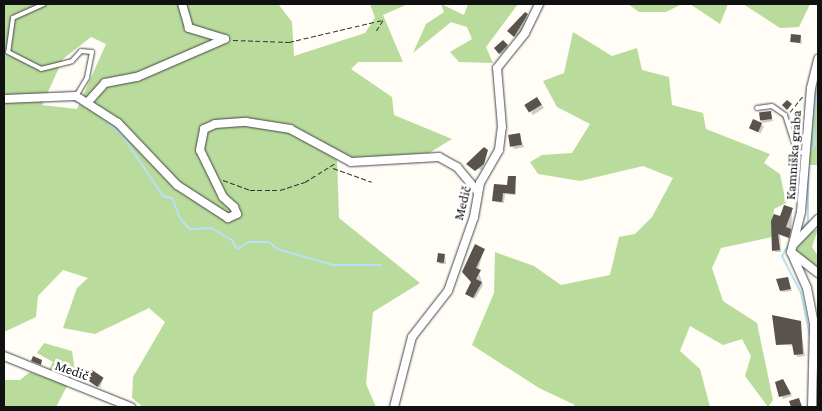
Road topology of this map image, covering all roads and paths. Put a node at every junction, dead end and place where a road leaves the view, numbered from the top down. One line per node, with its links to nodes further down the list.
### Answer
1 (44, 4): 8 (lane)
2 (182, 4): 5 (street)
3 (539, 4): 18 (street, Medič)
4 (376, 31): 5 (path)
5 (225, 39): 10 (street)
6 (818, 59): 7 (street, Kamniška graba)
7 (811, 88): 12 (path); 13 (street, Kamniška graba)
8 (76, 96): 9 (street); 10 (street)
9 (4, 99)
10 (87, 103): 14 (street)
11 (757, 108): 12 (lane)
12 (786, 116): 13 (lane)
13 (804, 152): 20 (street, Kamniška graba)
14 (341, 159): 15 (path); 18 (street)
15 (331, 167): 16 (path); 17 (path)
16 (222, 178)
17 (372, 182)
18 (477, 192): 24 (street, Medič)
19 (818, 220): 20 (street)
20 (793, 241): 21 (street); 25 (street)
21 (818, 273)
22 (4, 356): 23 (street, Medič)
23 (132, 407)
24 (394, 407)
25 (812, 407)

